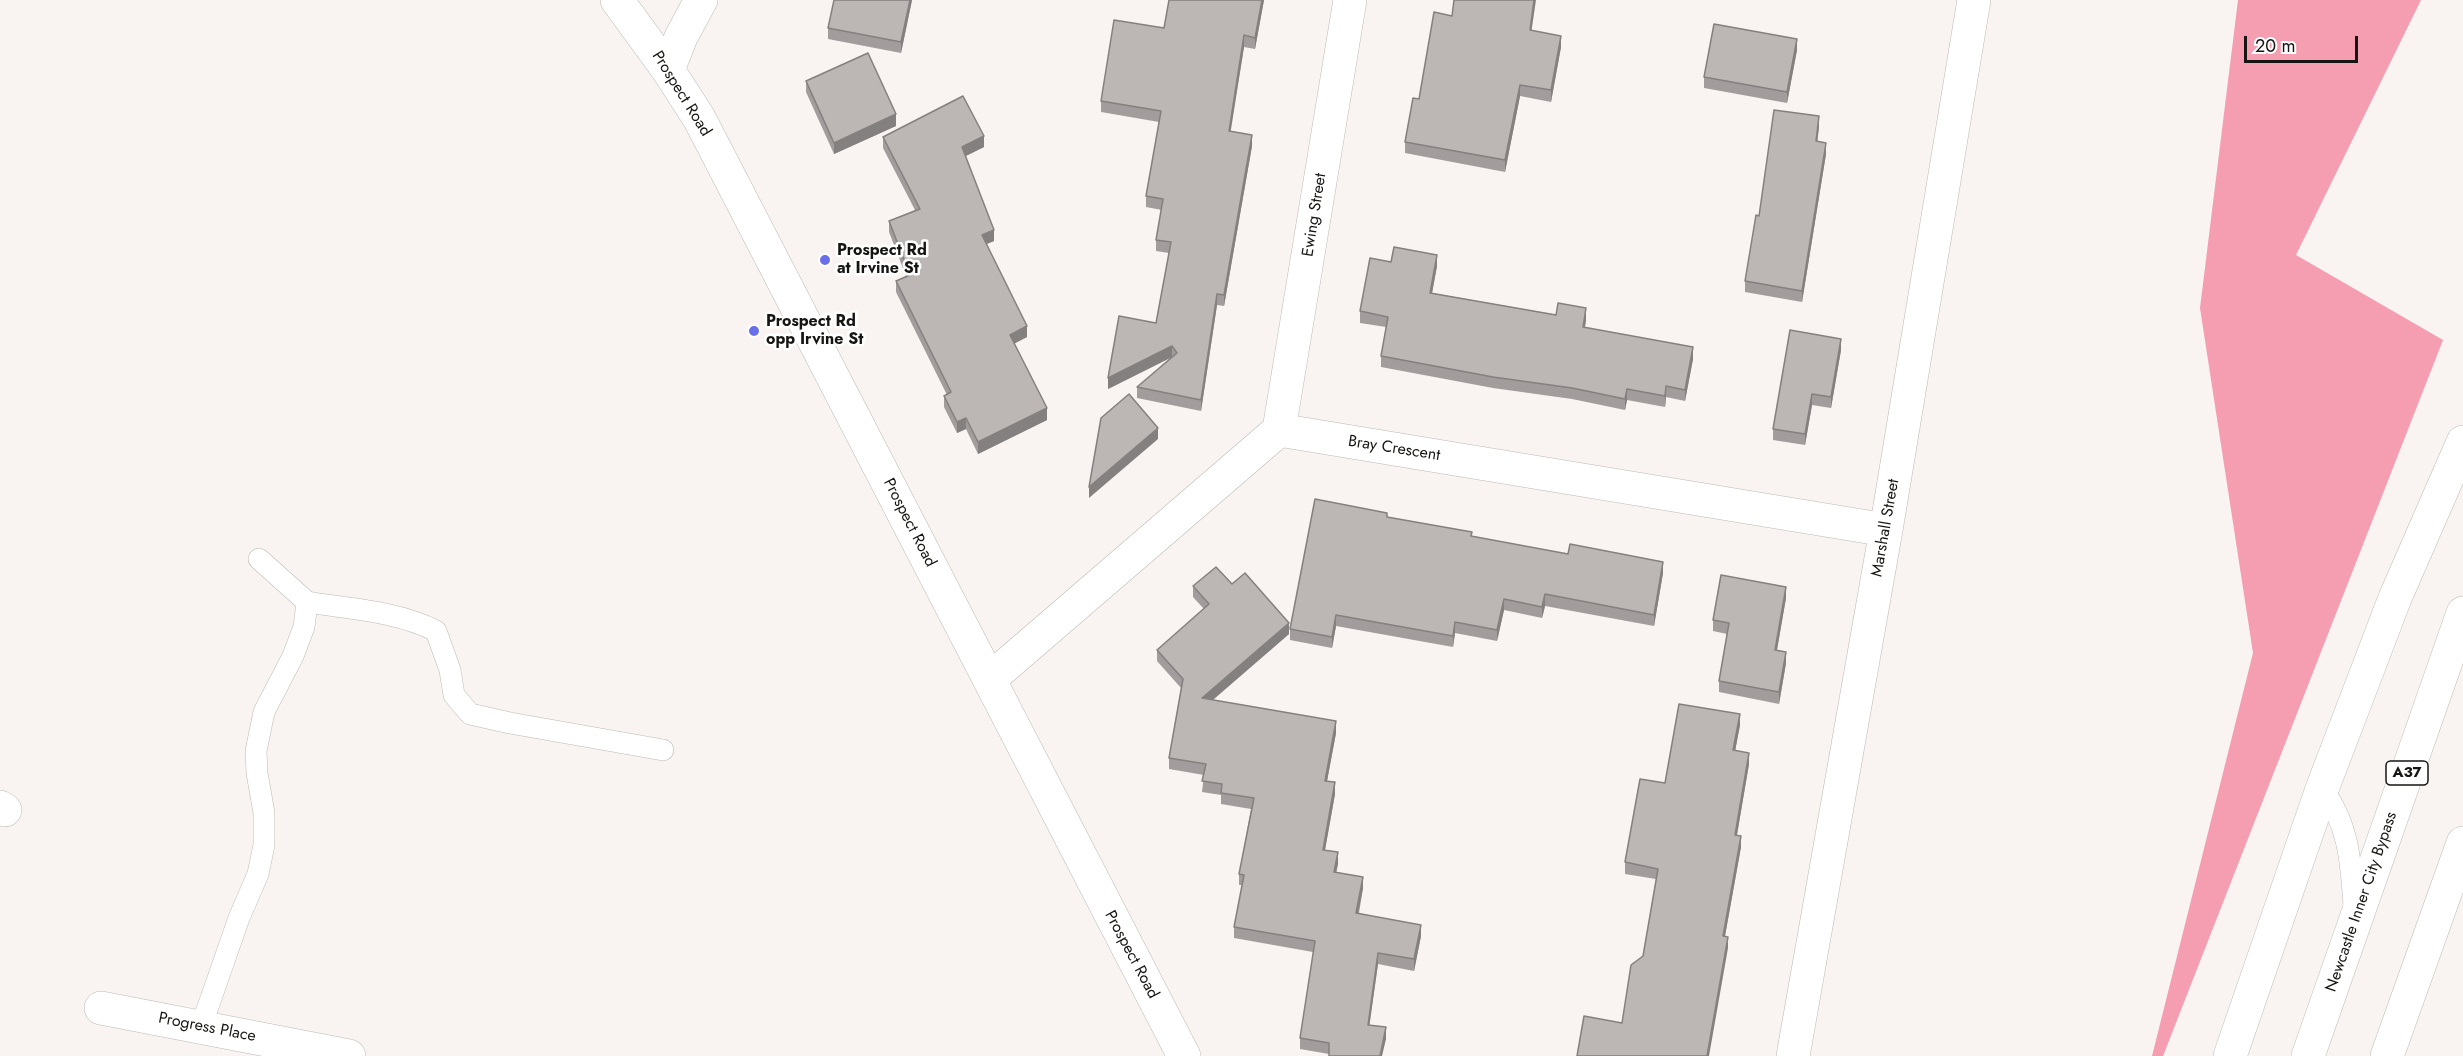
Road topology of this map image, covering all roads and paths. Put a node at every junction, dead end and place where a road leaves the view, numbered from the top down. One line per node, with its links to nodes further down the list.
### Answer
1 (617, 0): 5 (main road, Prospect Road)
2 (701, 0): 5 (main road)
3 (1350, 0): 6 (main road, Ewing Street)
4 (1974, 0): 8 (main road, Marshall Street)
5 (668, 70): 12 (main road, Prospect Road)
6 (1280, 430): 8 (main road, Bray Crescent); 12 (main road)
7 (2463, 442): 14 (main road)
8 (1886, 530): 21 (main road, Marshall Street)
9 (259, 559): 10 (lane)
10 (307, 602): 13 (lane); 18 (lane)
11 (2463, 613): 16 (main road, Newcastle Inner City Bypass / A37)
12 (990, 679): 20 (main road, Prospect Road)
13 (663, 750)
14 (2322, 789): 16 (lane); 22 (main road)
15 (2463, 843): 24 (main road)
16 (2355, 921): 23 (main road, Newcastle Inner City Bypass / A37)
17 (101, 1008): 18 (main road, Progress Place)
18 (201, 1027): 19 (main road, Progress Place)
19 (349, 1056)
20 (1184, 1056)
21 (1793, 1056)
22 (2230, 1056)
23 (2308, 1056)
24 (2387, 1056)

